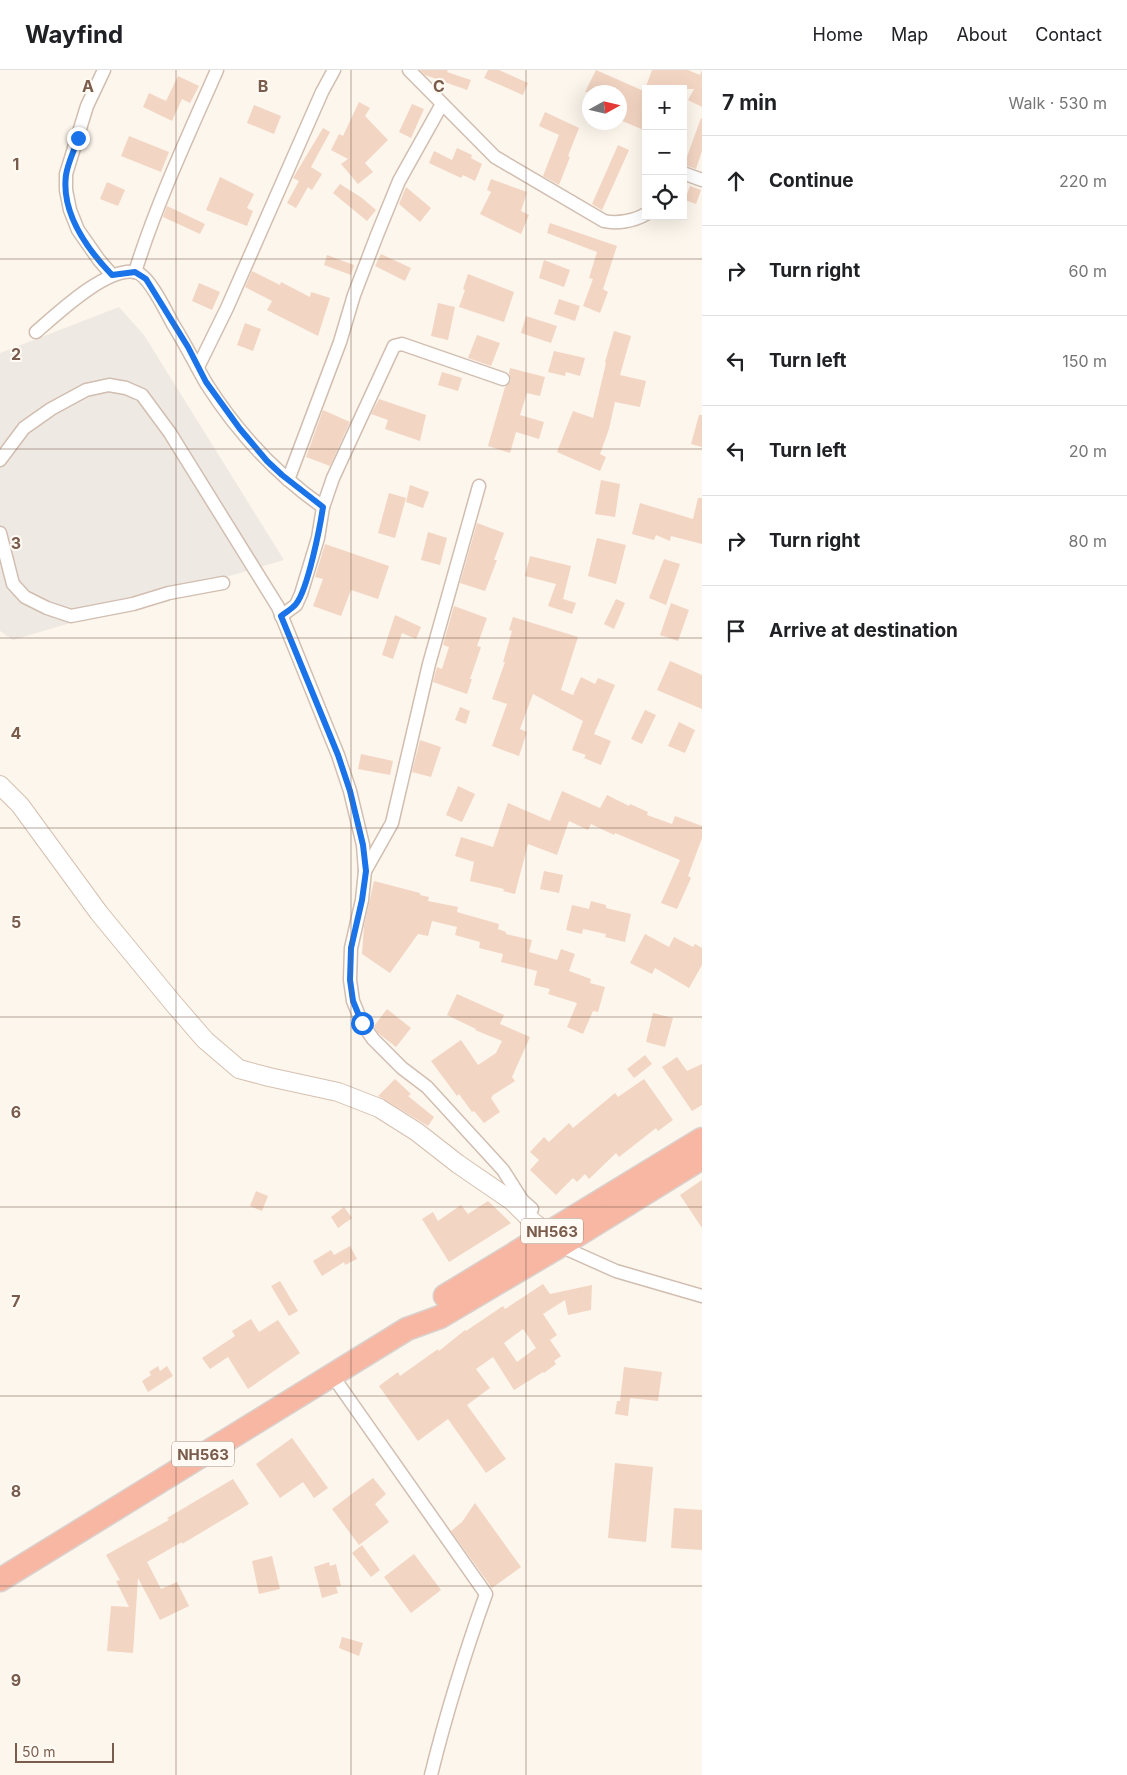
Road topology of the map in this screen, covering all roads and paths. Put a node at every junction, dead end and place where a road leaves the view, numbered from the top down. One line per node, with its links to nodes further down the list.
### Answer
1 (104, 70): 10 (street)
2 (217, 70): 9 (street)
3 (334, 70): 12 (street)
4 (409, 70): 5 (street)
5 (442, 104): 8 (street); 15 (street)
6 (687, 174): 7 (street)
7 (702, 180)
8 (642, 216)
9 (135, 272): 10 (street); 12 (street)
10 (112, 275): 11 (street)
11 (36, 332)
12 (198, 367): 15 (street)
13 (503, 379): 17 (street)
14 (0, 460): 20 (street)
15 (288, 480): 17 (street)
16 (479, 486): 22 (street)
17 (323, 507): 20 (street)
18 (0, 533): 19 (street)
19 (223, 583)
20 (281, 616): 22 (street)
21 (0, 785): 25 (street)
22 (366, 871): 25 (street)
23 (702, 1138): 25 (highway, NH563)
24 (702, 1158): 25 (highway, NH563)
25 (554, 1236): 26 (street); 27 (highway, NH563)
26 (702, 1296)
27 (332, 1375): 28 (highway, NH563); 29 (street)
28 (0, 1580)
29 (431, 1775)

